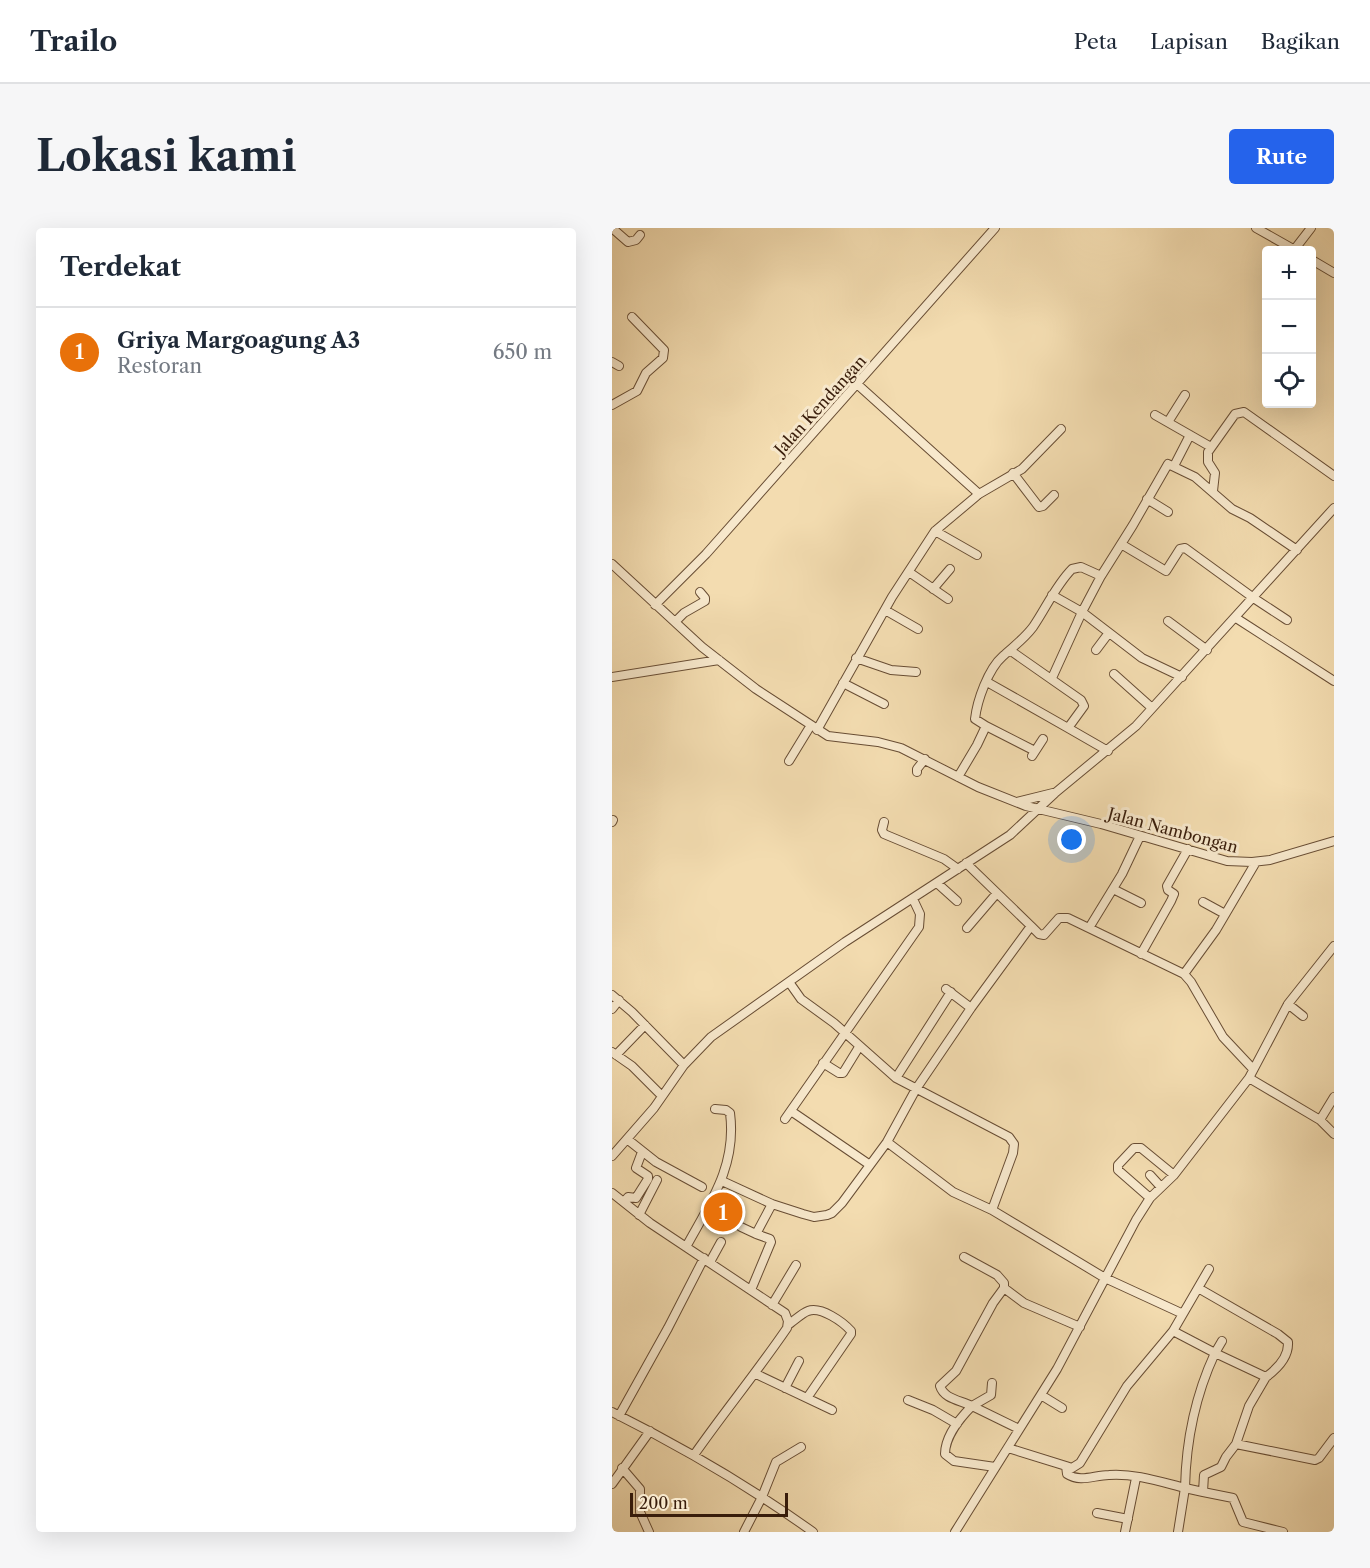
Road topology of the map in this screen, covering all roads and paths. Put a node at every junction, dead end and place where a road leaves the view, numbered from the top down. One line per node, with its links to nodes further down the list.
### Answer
1 (612, 228): 5 (street)
2 (996, 228): 11 (street, Jalan Kendangan)
3 (1256, 228): 6 (street)
4 (1311, 228): 7 (street)
5 (640, 235)
6 (1287, 246)
7 (1297, 246)
8 (1316, 263): 9 (street)
9 (1334, 273)
10 (632, 317): 13 (street)
11 (857, 384): 23 (street); 41 (street, Jalan Kendangan)
12 (1185, 395): 15 (street)
13 (612, 405)
14 (1155, 415): 15 (street)
15 (1168, 422): 17 (street)
16 (1061, 429): 20 (street)
17 (1190, 435): 18 (street); 19 (street)
18 (1211, 447): 21 (street); 22 (street)
19 (1174, 466): 22 (street); 25 (street)
20 (1013, 473): 23 (street); 24 (street)
21 (1334, 476)
22 (1213, 491): 30 (street)
23 (979, 494): 28 (street)
24 (1054, 495)
25 (1146, 499): 27 (street); 29 (street)
26 (1334, 508): 30 (street)
27 (1168, 512)
28 (935, 531): 31 (street); 34 (street)
29 (1121, 544): 35 (street); 39 (street)
30 (1297, 550): 39 (street)
31 (977, 555)
32 (612, 564): 41 (street, Jalan Nambongan)
33 (950, 569): 36 (street)
34 (909, 572): 36 (street); 42 (street)
35 (1101, 576): 38 (street); 43 (street)
36 (933, 589): 40 (street)
37 (700, 592): 47 (street)
38 (1052, 595): 43 (street); 52 (street)
39 (1252, 596): 44 (street); 45 (street)
40 (948, 599)
41 (655, 604): 47 (street, Jalan Nambongan)
42 (885, 610): 48 (street); 53 (street)
43 (1082, 612): 49 (street); 59 (street)
44 (1236, 618): 51 (street); 60 (street)
45 (1287, 620)
46 (1168, 621): 51 (street)
47 (675, 622): 54 (street, Jalan Nambongan)
48 (918, 629)
49 (1108, 634): 50 (street); 58 (street)
50 (1096, 650)
51 (1208, 650): 58 (street)
52 (1011, 651): 59 (street); 61 (street)
53 (856, 658): 55 (street); 62 (street)
54 (719, 660): 57 (street); 66 (street, Jalan Nambongan)
55 (916, 672)
56 (1114, 674): 64 (street)
57 (612, 677)
58 (1182, 677): 64 (street)
59 (1052, 678): 67 (street)
60 (1334, 681)
61 (987, 682): 65 (street); 67 (street)
62 (843, 683): 63 (street); 66 (street)
63 (884, 704)
64 (1152, 708): 69 (street)
65 (986, 726): 68 (street); 73 (street)
66 (814, 728): 70 (street, Jalan Nambongan); 71 (street)
67 (1068, 728): 69 (street)
68 (1043, 739)
69 (1108, 751): 74 (street)
70 (925, 759): 72 (street); 73 (street, Jalan Nambongan)
71 (789, 761)
72 (917, 772)
73 (958, 777): 75 (street, Jalan Nambongan)
74 (1055, 793): 75 (street); 76 (street)
75 (1017, 802): 76 (street, Jalan Nambongan)
76 (1039, 809): 78 (street, Jalan Nambongan); 82 (street)
77 (884, 822): 83 (street)
78 (1140, 836): 80 (street, Jalan Nambongan); 85 (street)
79 (1334, 842): 81 (street, Jalan Nambongan)
80 (1188, 849): 81 (street, Jalan Nambongan); 96 (street)
81 (1256, 862): 91 (street)
82 (966, 863): 83 (street); 86 (street)
83 (958, 869): 84 (street)
84 (937, 883): 87 (street); 88 (street)
85 (1113, 889): 90 (street); 94 (street)
86 (997, 893): 92 (street); 93 (street)
87 (913, 900): 98 (street); 105 (street)
88 (957, 901)
89 (1203, 902): 91 (street)
90 (1141, 903)
91 (1225, 914): 97 (street)
92 (1031, 926): 94 (street); 101 (street)
93 (967, 928)
94 (1089, 928): 96 (street)
95 (1334, 946): 100 (street)
96 (1141, 954): 97 (street)
97 (1184, 974): 110 (street)
98 (792, 982): 105 (street); 109 (street)
99 (615, 998): 102 (street); 104 (street)
100 (1288, 1004): 103 (street); 110 (street)
101 (971, 1008): 111 (street); 113 (street)
102 (612, 1009)
103 (1303, 1016)
104 (645, 1025): 107 (street); 109 (street)
105 (843, 1033): 106 (street); 108 (street)
106 (859, 1047): 108 (street); 111 (street)
107 (614, 1053): 114 (street)
108 (823, 1063): 117 (street)
109 (684, 1065): 114 (street)
110 (1253, 1069): 112 (street)
111 (896, 1078): 113 (street)
112 (1249, 1078): 119 (street); 127 (street)
113 (916, 1089): 122 (street); 136 (street)
114 (662, 1096): 121 (street)
115 (1334, 1097): 119 (street)
116 (715, 1108): 129 (street)
117 (791, 1111): 118 (street); 125 (street)
118 (785, 1119)
119 (1320, 1120): 120 (street)
120 (1334, 1134)
121 (627, 1139): 123 (street); 124 (street)
122 (887, 1142): 125 (street); 136 (street)
123 (642, 1152): 130 (street); 134 (street)
124 (612, 1156)
125 (870, 1165): 135 (street)
126 (1150, 1175): 131 (street)
127 (1174, 1175): 131 (street); 133 (street)
128 (657, 1180): 137 (street)
129 (722, 1181): 135 (street); 141 (street)
130 (702, 1187)
131 (1161, 1187): 133 (street)
132 (612, 1193): 134 (street)
133 (1150, 1198): 146 (street)
134 (624, 1202): 137 (street)
135 (772, 1203): 139 (street)
136 (992, 1210): 146 (street)
137 (639, 1215): 141 (street)
138 (741, 1227): 139 (street)
139 (756, 1234): 149 (street)
140 (721, 1242): 143 (street)
141 (686, 1247): 143 (street)
142 (964, 1257): 147 (street)
143 (707, 1260): 149 (street); 168 (street)
144 (795, 1265): 150 (street)
145 (1209, 1269): 148 (street)
146 (1106, 1278): 151 (street); 153 (street)
147 (1004, 1288): 153 (street); 165 (street)
148 (1197, 1288): 151 (street); 159 (street)
149 (751, 1290): 150 (street)
150 (772, 1305): 152 (street)
151 (1181, 1314): 154 (street)
152 (788, 1325): 158 (street); 163 (street)
153 (1080, 1327): 162 (street)
154 (1173, 1331): 156 (street); 178 (street)
155 (1222, 1341): 156 (street)
156 (1215, 1353): 159 (street); 182 (street)
157 (799, 1361): 161 (street)
158 (756, 1374): 161 (street); 176 (street)
159 (1266, 1377): 173 (street)
160 (992, 1383): 165 (street)
161 (785, 1388): 163 (street)
162 (1041, 1395): 166 (street); 170 (street)
163 (807, 1398): 167 (street)
164 (908, 1400): 169 (street)
165 (972, 1406): 169 (street); 170 (street)
166 (1062, 1408)
167 (832, 1410)
168 (616, 1414): 171 (street)
169 (957, 1424): 177 (street)
170 (1019, 1429): 175 (street)
171 (650, 1431): 176 (street); 179 (street)
172 (1334, 1438): 173 (street)
173 (1236, 1444): 183 (street)
174 (801, 1447): 184 (street)
175 (1008, 1448): 177 (street); 178 (street)
176 (694, 1455): 184 (street)
177 (995, 1467): 190 (street)
178 (1066, 1467): 180 (street)
179 (622, 1468): 181 (street); 187 (street)
180 (1136, 1478): 182 (street); 186 (street)
181 (612, 1484)
182 (1185, 1488): 183 (street); 192 (street)
183 (1203, 1492): 193 (street)
184 (762, 1497): 188 (street); 189 (street)
185 (1097, 1513): 186 (street)
186 (1128, 1519): 191 (street)
187 (649, 1532)
188 (744, 1532)
189 (813, 1532)
190 (955, 1532)
191 (1125, 1532)
192 (1178, 1532)
193 (1283, 1532)

